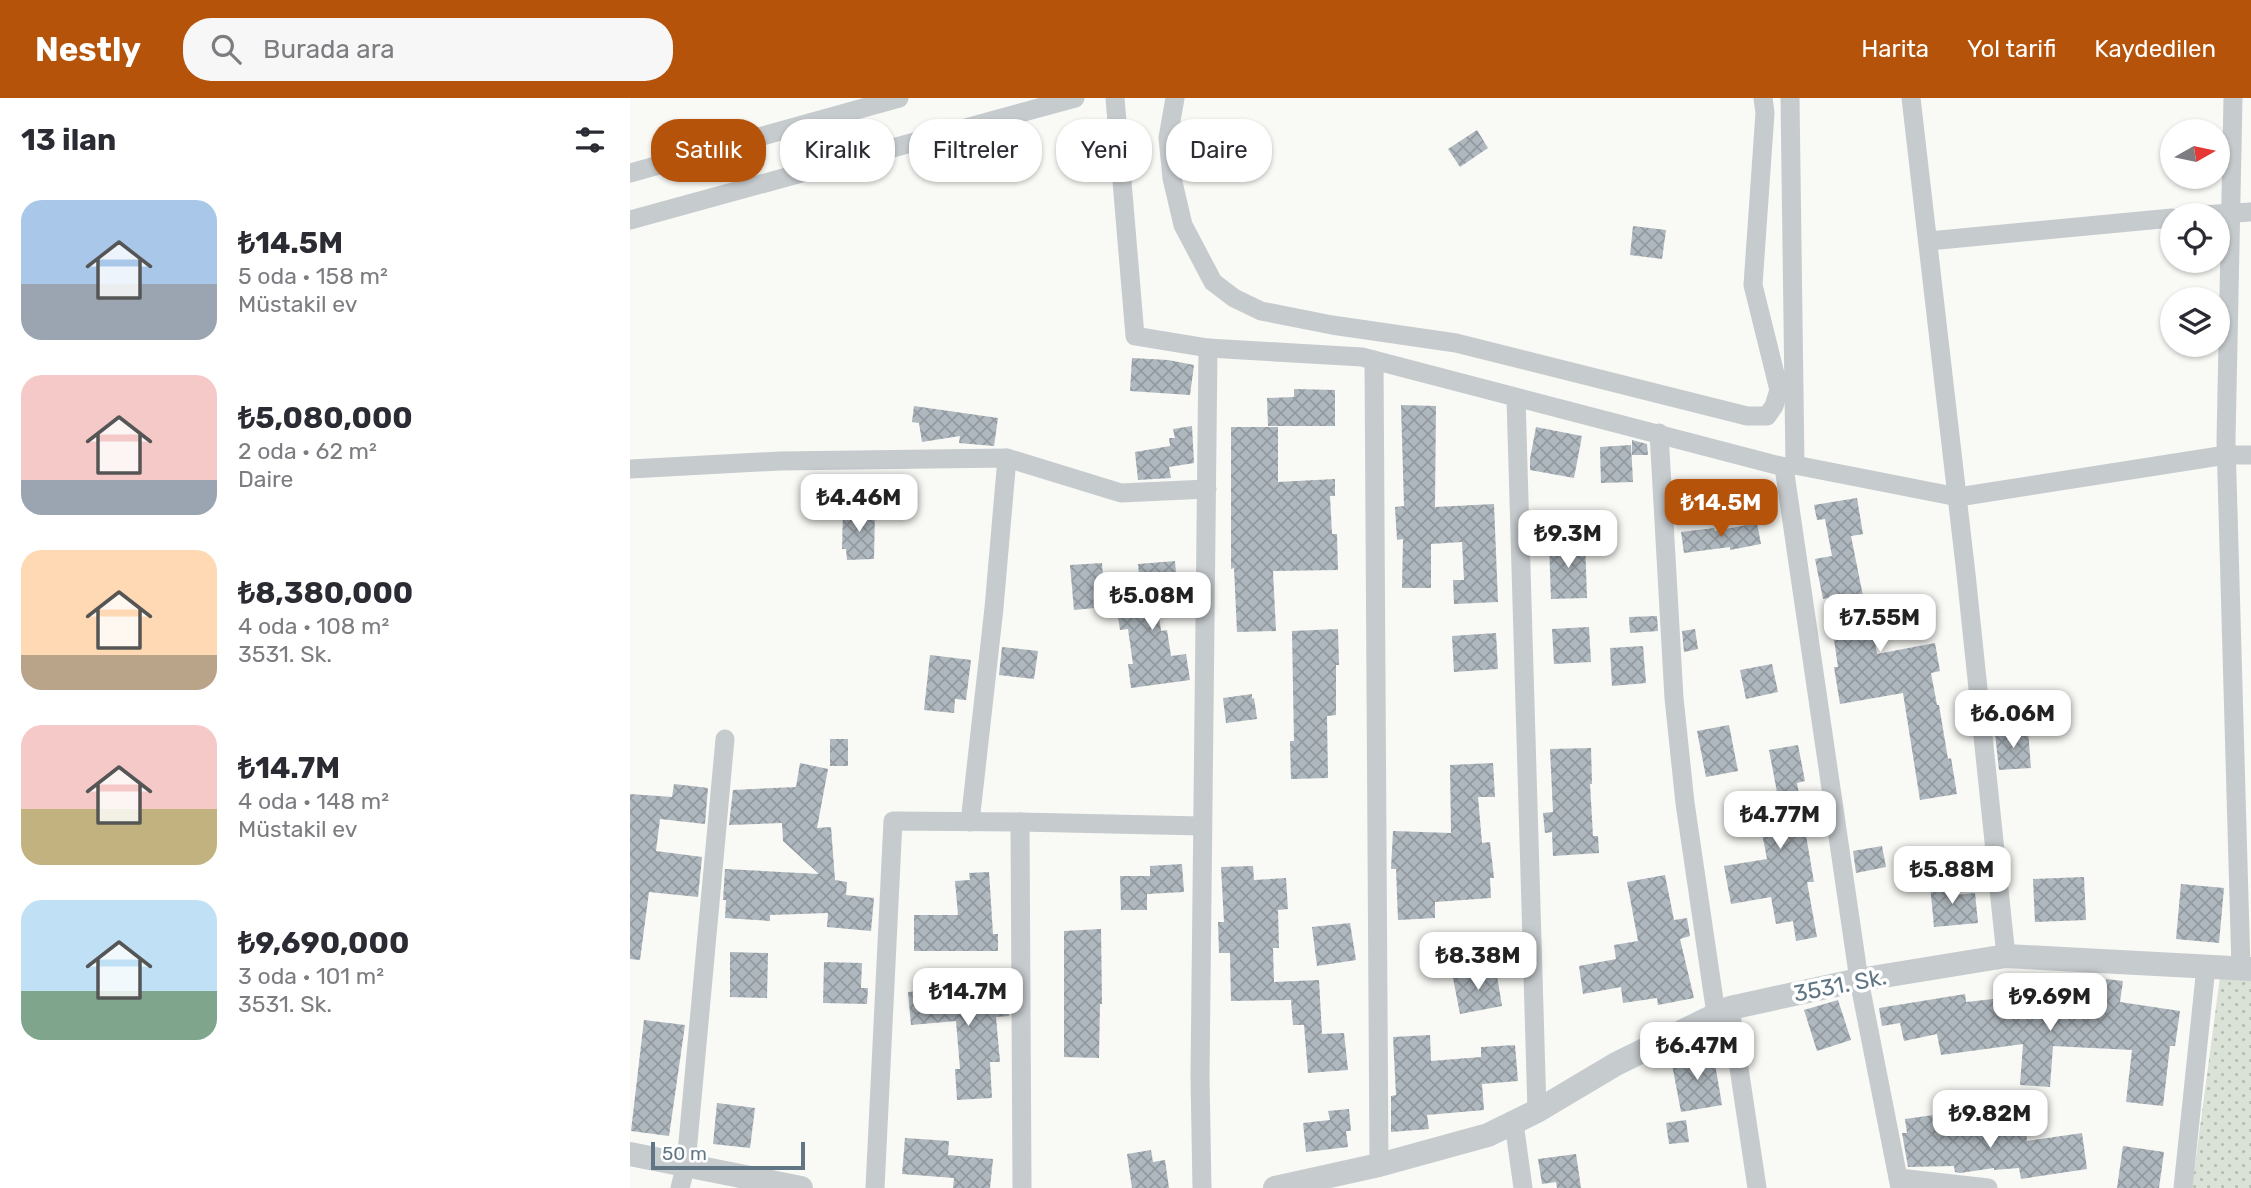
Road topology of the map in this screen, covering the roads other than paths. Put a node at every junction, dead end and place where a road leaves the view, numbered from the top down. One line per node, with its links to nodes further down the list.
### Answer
1 (900, 98): 9 (street)
2 (1075, 98): 13 (street)
3 (1115, 98): 16 (street)
4 (1175, 98): 5 (street)
5 (1763, 98)
6 (1790, 98): 23 (street)
7 (1911, 98): 14 (street)
8 (2233, 98): 10 (street)
9 (630, 173)
10 (2230, 212): 11 (street)
11 (2251, 212)
12 (2160, 219): 14 (street)
13 (630, 220)
14 (1929, 242): 26 (street)
15 (2229, 273): 20 (street)
16 (1208, 348): 17 (street); 25 (street)
17 (1374, 360): 18 (street); 39 (street)
18 (1516, 398): 19 (street); 36 (street)
19 (1659, 433): 23 (street); 35 (street)
20 (2226, 455): 21 (street); 26 (street); 33 (street)
21 (2251, 456)
22 (1007, 458): 24 (street); 25 (street); 28 (street)
23 (1789, 466): 26 (street); 34 (street)
24 (630, 469)
25 (1207, 489): 30 (street)
26 (1958, 497): 31 (street)
27 (725, 739): 40 (street)
28 (970, 822): 29 (street); 43 (street)
29 (1020, 822): 30 (street); 44 (street)
30 (1202, 826): 45 (street)
31 (2006, 956): 32 (street, 3531. Sk.); 34 (street, 3531. Sk.)
32 (2206, 967): 33 (street, 3531. Sk.); 50 (street)
33 (2246, 969)
34 (1859, 980): 35 (street, 3531. Sk.); 41 (street)
35 (1723, 1011): 36 (street, 3531. Sk.); 48 (street)
36 (1537, 1111): 37 (street, 3531. Sk.)
37 (1514, 1123): 39 (street, 3531. Sk.); 47 (street)
38 (630, 1154): 40 (street)
39 (1379, 1165): 46 (street, 3531. Sk.)
40 (683, 1176): 42 (street)
41 (1900, 1183): 49 (street)
42 (801, 1188)
43 (876, 1188)
44 (1022, 1188)
45 (1202, 1188)
46 (1275, 1188)
47 (1523, 1188)
48 (1756, 1188)
49 (1988, 1188)
50 (2183, 1188)

